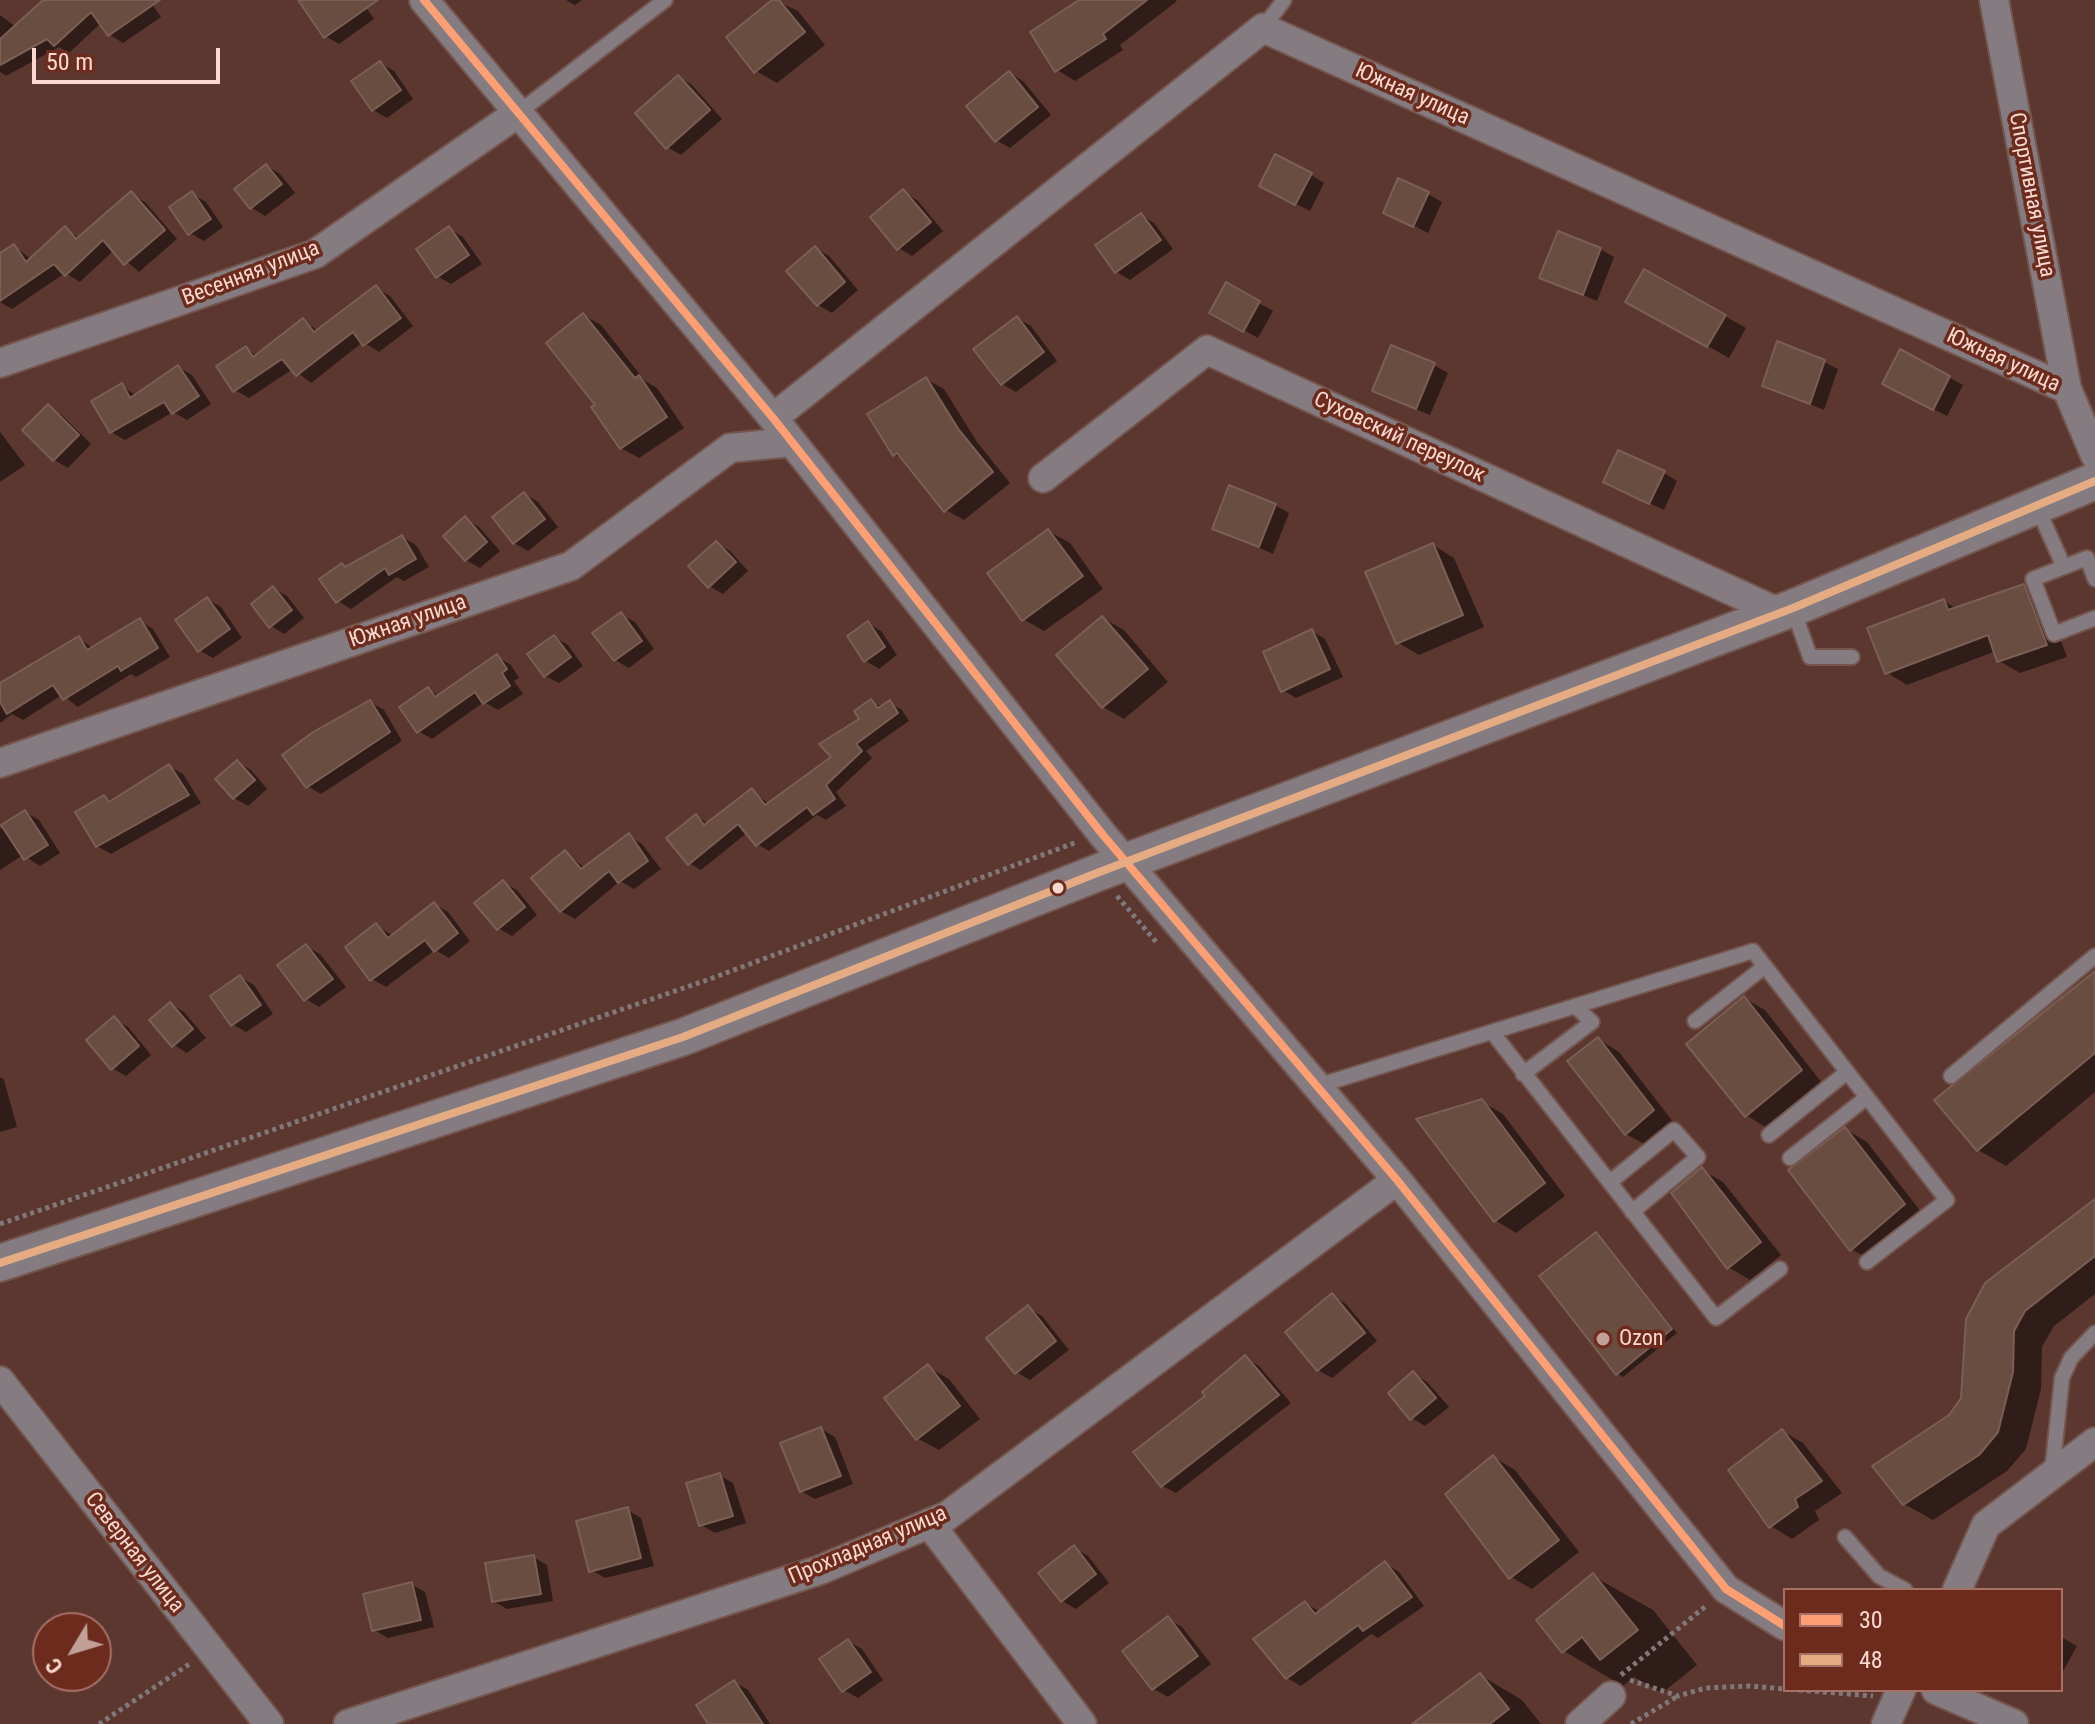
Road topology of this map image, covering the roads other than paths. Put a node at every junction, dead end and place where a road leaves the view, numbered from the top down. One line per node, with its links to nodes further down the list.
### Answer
1 (424, 0): 6 (street)
2 (665, 0): 6 (lane)
3 (1284, 0): 5 (lane)
4 (1994, 0): 8 (street, Спортивная улица)
5 (1263, 28): 8 (street, Южная улица); 9 (street)
6 (518, 113): 7 (street, Весенняя улица); 9 (street)
7 (0, 363)
8 (2067, 389): 11 (street, Южная улица)
9 (773, 418): 10 (street)
10 (791, 442): 20 (street, Южная улица); 21 (street)
11 (2095, 455)
12 (1043, 478): 17 (street, Суховский переулок)
13 (2095, 481): 14 (street)
14 (2037, 506): 15 (lane); 17 (street)
15 (2064, 567): 16 (lane); 18 (lane)
16 (2095, 579)
17 (1786, 611): 19 (lane); 21 (street)
18 (2095, 618)
19 (1852, 657)
20 (0, 763)
21 (1125, 862): 30 (street); 38 (street)
22 (2095, 956): 29 (lane)
23 (1764, 967): 24 (lane); 25 (lane); 27 (lane)
24 (1575, 1006): 26 (lane); 28 (lane)
25 (1695, 1021)
26 (1492, 1032): 28 (lane); 30 (lane)
27 (1847, 1072): 31 (lane); 32 (lane)
28 (1523, 1074): 35 (lane)
29 (1951, 1076)
30 (1317, 1086): 34 (street)
31 (1866, 1098): 33 (lane); 37 (lane)
32 (1769, 1135)
33 (1790, 1158)
34 (1397, 1180): 44 (street, Прохладная улица); 48 (street)
35 (1610, 1182): 36 (lane); 36 (lane)
36 (1632, 1212): 39 (lane)
37 (1867, 1262)
38 (0, 1263)
39 (1780, 1269)
40 (2095, 1333): 43 (lane)
41 (0, 1381): 51 (street, Северная улица)
42 (2095, 1442): 43 (street)
43 (2051, 1477): 47 (street)
44 (929, 1523): 52 (street, Прохладная улица); 53 (street)
45 (1845, 1537): 46 (lane)
46 (1901, 1588)
47 (1958, 1588)
48 (1783, 1625)
49 (1941, 1692): 55 (street)
50 (1611, 1696): 54 (street)
51 (269, 1724)
52 (348, 1724)
53 (1082, 1724)
54 (1580, 1724)
55 (2014, 1724)

